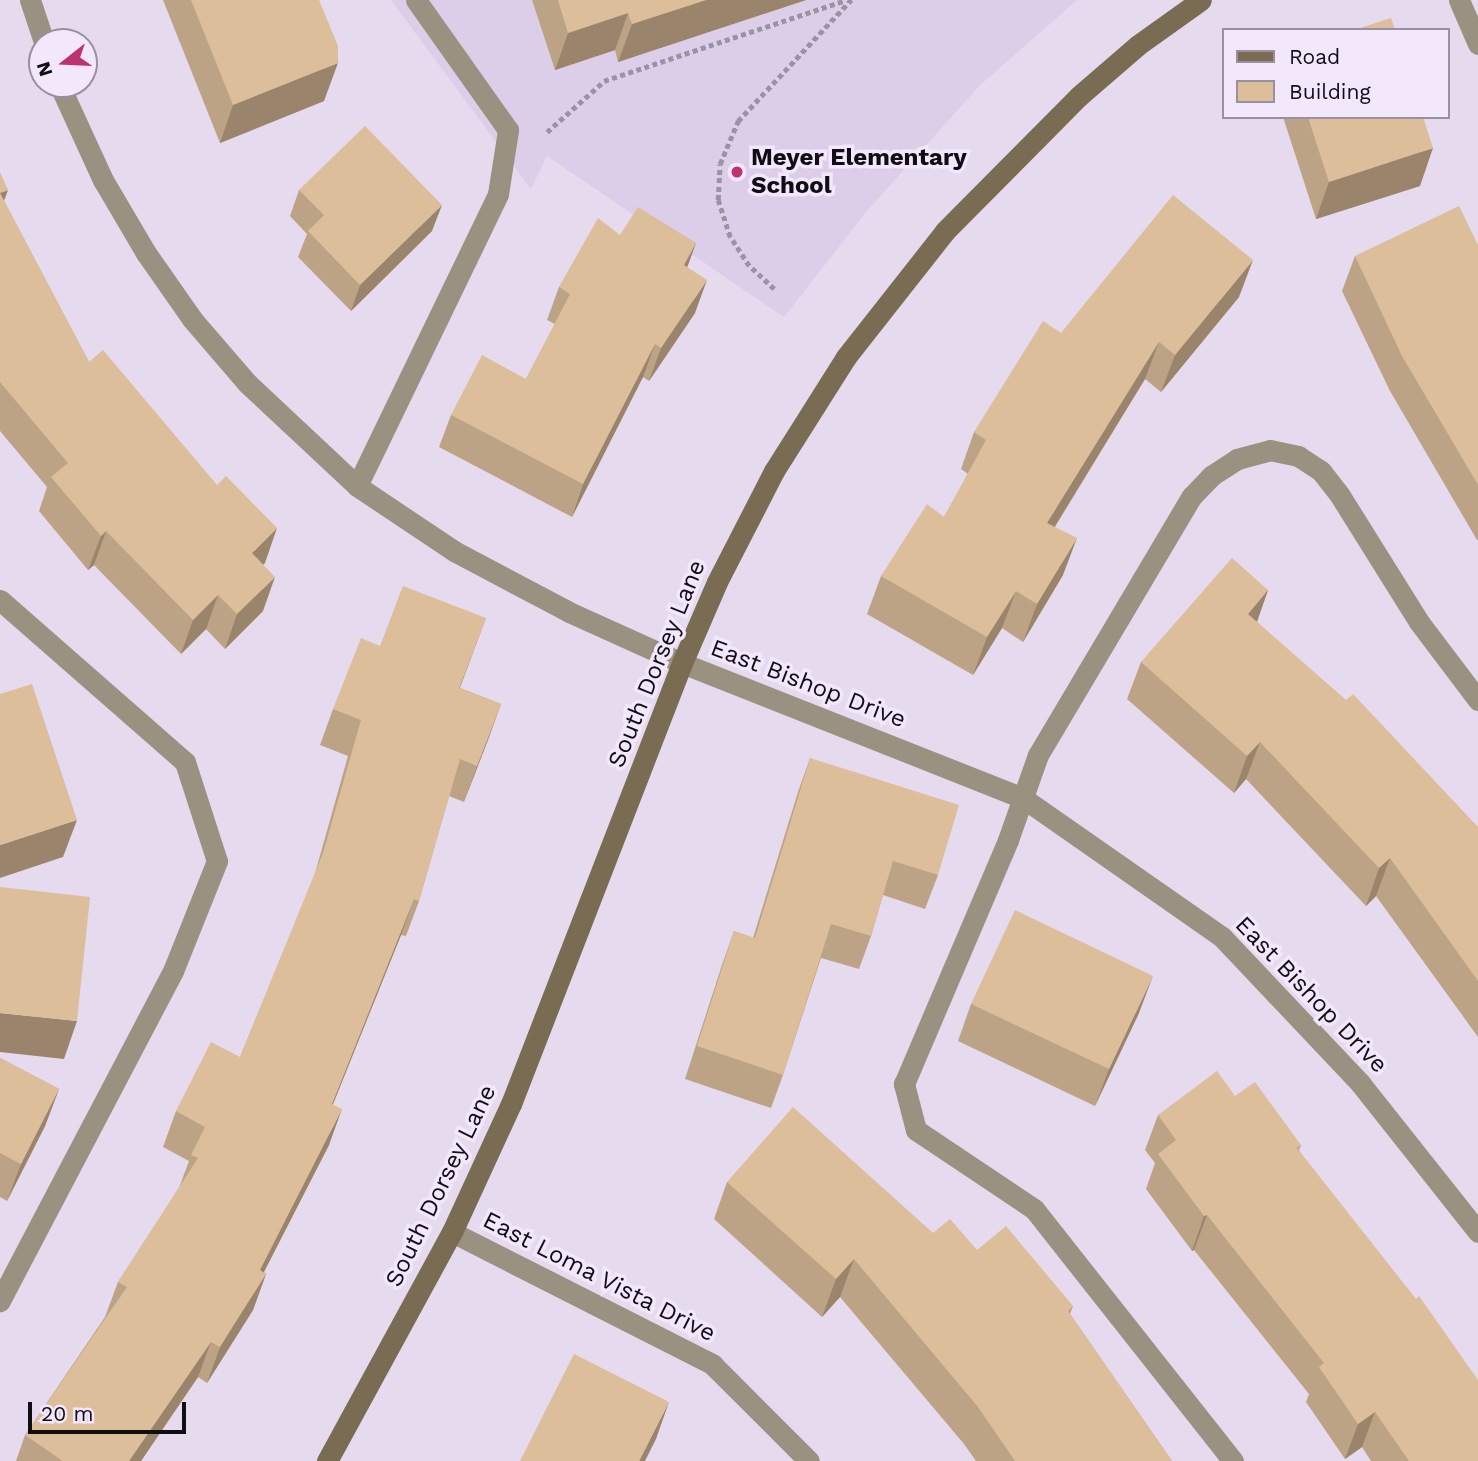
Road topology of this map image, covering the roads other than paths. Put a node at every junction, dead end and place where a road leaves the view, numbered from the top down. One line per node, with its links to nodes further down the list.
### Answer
1 (30, 0): 5 (street)
2 (416, 0): 8 (street)
3 (1201, 0): 10 (street, South Dorsey Lane)
4 (1459, 0): 6 (street)
5 (39, 28)
6 (1478, 44)
7 (65, 98): 8 (street, East Bishop Drive)
8 (357, 486): 10 (street, East Bishop Drive)
9 (0, 600): 15 (street)
10 (682, 663): 12 (street, East Bishop Drive); 13 (street, South Dorsey Lane)
11 (1478, 700): 12 (street)
12 (1023, 798): 14 (street, East Bishop Drive); 18 (street)
13 (452, 1232): 16 (street, South Dorsey Lane); 17 (street, East Loma Vista Drive)
14 (1478, 1233)
15 (0, 1301)
16 (327, 1461)
17 (809, 1461)
18 (1233, 1461)

